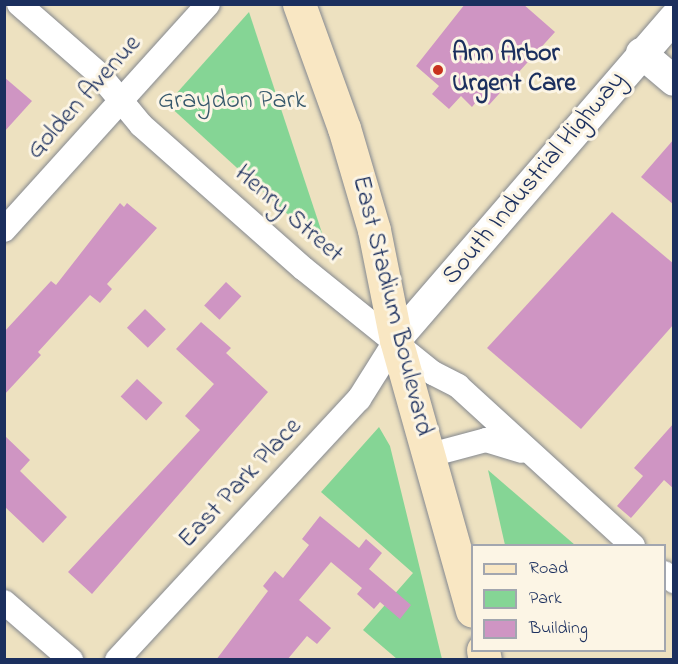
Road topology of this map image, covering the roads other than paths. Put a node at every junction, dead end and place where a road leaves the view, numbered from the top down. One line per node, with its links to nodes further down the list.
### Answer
1 (19, 4): 7 (street, Henry Street)
2 (208, 4): 7 (street, Golden Avenue)
3 (299, 4): 9 (main road, East Stadium Boulevard)
4 (674, 18): 5 (street, South Industrial Highway)
5 (641, 53): 6 (street); 9 (street, South Industrial Highway)
6 (674, 81)
7 (121, 101): 8 (street, Golden Avenue); 9 (street, Henry Street)
8 (4, 230)
9 (396, 340): 10 (main road, East Stadium Boulevard); 11 (street, Henry Street); 16 (street, East Park Place)
10 (430, 455): 11 (street, Henry Street); 14 (main road, East Stadium Boulevard)
11 (531, 456): 12 (street, Henry Street)
12 (631, 544)
13 (4, 602): 15 (street)
14 (471, 607)
15 (71, 660)
16 (117, 660)

